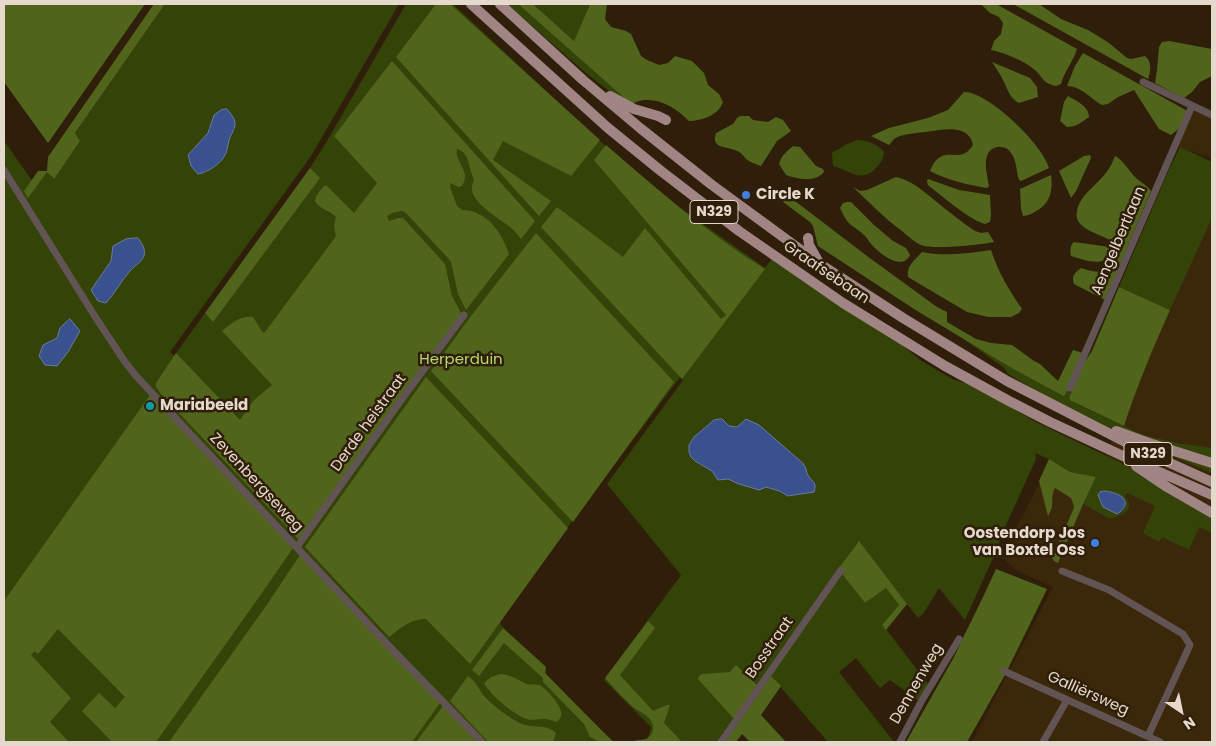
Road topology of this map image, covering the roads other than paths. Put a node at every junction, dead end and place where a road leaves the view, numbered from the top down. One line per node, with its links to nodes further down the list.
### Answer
1 (471, 4): 14 (main road, Graafsebaan / N329)
2 (500, 4): 3 (main road, Graafsebaan / N329)
3 (583, 80): 7 (main road); 10 (main road, Graafsebaan / N329)
4 (1143, 82): 5 (street)
5 (1192, 106): 6 (street); 12 (street, Aengelbertlaan)
6 (1212, 115)
7 (666, 120)
8 (4, 170): 19 (street, Zevenbergseweg)
9 (808, 238): 10 (main road)
10 (820, 264): 13 (main road, Graafsebaan / N329)
11 (464, 315): 19 (street, Derde heistraat)
12 (1070, 388)
13 (1086, 422): 15 (main road, N329); 16 (main road, Graafsebaan / N329)
14 (1123, 456): 17 (main road, Graafsebaan / N329); 18 (main road, N329)
15 (1212, 463)
16 (1212, 482)
17 (1212, 495)
18 (1212, 513)
19 (297, 547): 26 (street, Zevenbergseweg)
20 (841, 570): 27 (street, Bosstraat)
21 (1062, 570): 25 (street)
22 (959, 639): 28 (street, Dennenweg)
23 (1004, 671): 24 (street, Galliërsweg)
24 (1067, 700): 25 (street, Galliërsweg); 29 (street)
25 (1148, 736): 30 (street, Galliërsweg)
26 (482, 742)
27 (721, 742)
28 (900, 742)
29 (1043, 742)
30 (1160, 742)

